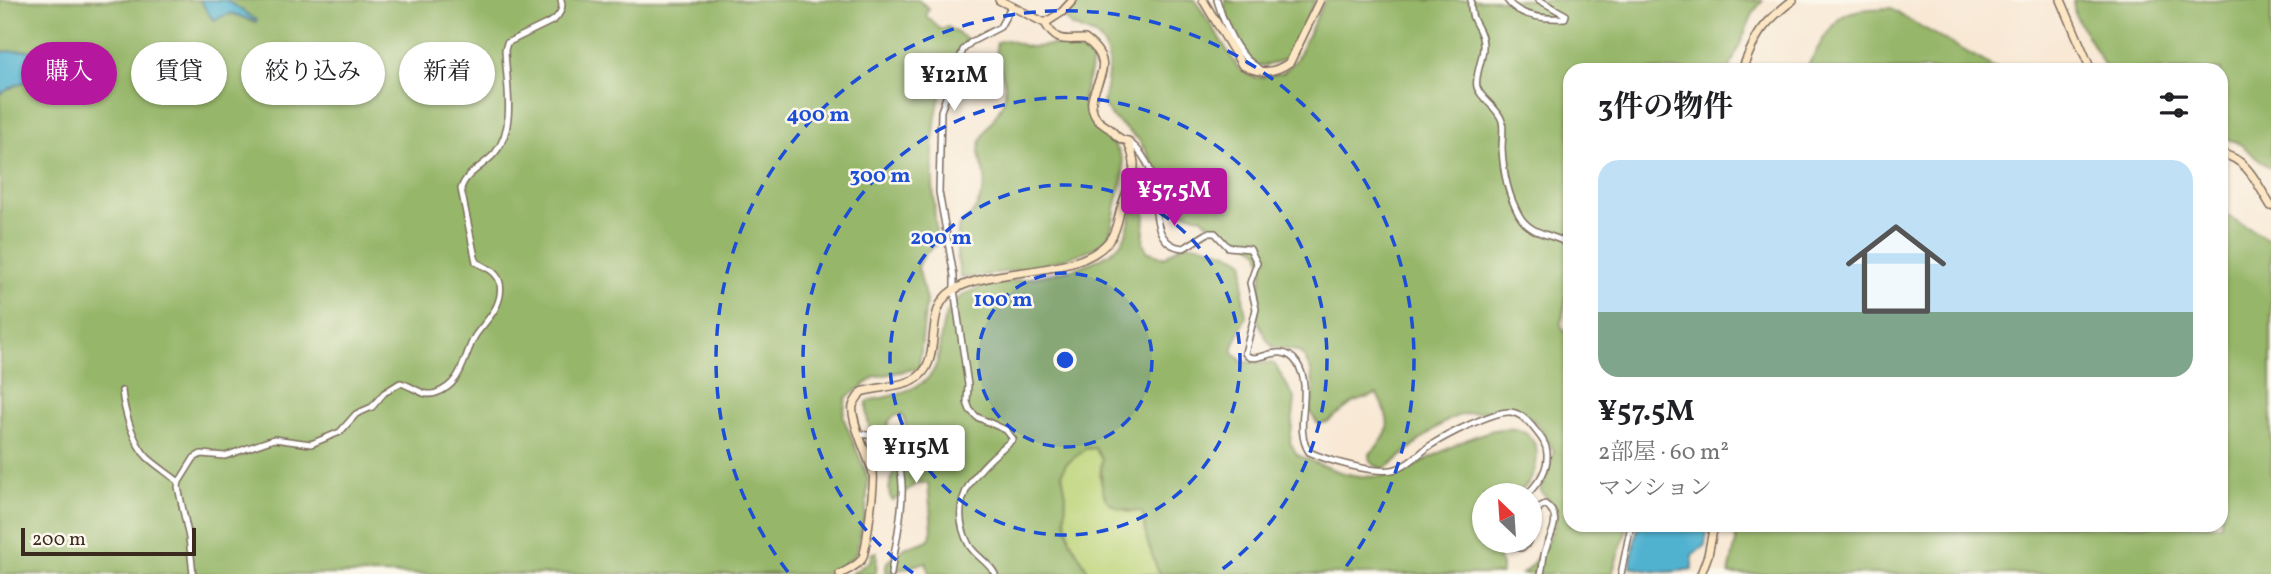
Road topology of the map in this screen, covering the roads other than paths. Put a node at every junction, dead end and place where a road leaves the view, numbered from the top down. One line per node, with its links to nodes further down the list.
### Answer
1 (561, 0): 24 (street)
2 (999, 0): 12 (street)
3 (1073, 0): 13 (street)
4 (1203, 0): 16 (street)
5 (1217, 0): 16 (street)
6 (1320, 0): 16 (street)
7 (1471, 0): 20 (street)
8 (1507, 0): 9 (street)
9 (1539, 0)
10 (1793, 0): 14 (street)
11 (2062, 0): 15 (street)
12 (1011, 7): 13 (street); 21 (street)
13 (1045, 23): 17 (street)
14 (1745, 63)
15 (2088, 63)
16 (1262, 72)
17 (1128, 141): 21 (street); 25 (street)
18 (2228, 155): 19 (street)
19 (2271, 206)
20 (1563, 240)
21 (954, 289): 23 (street); 32 (street)
22 (122, 391): 24 (street)
23 (860, 434): 30 (street); 31 (street)
24 (179, 482): 29 (street)
25 (1537, 483)
26 (1542, 506): 33 (street)
27 (1629, 532): 34 (street)
28 (1713, 532): 35 (street)
29 (193, 574)
30 (840, 574)
31 (891, 574)
32 (995, 574)
33 (1541, 574)
34 (1620, 574)
35 (1701, 574)

